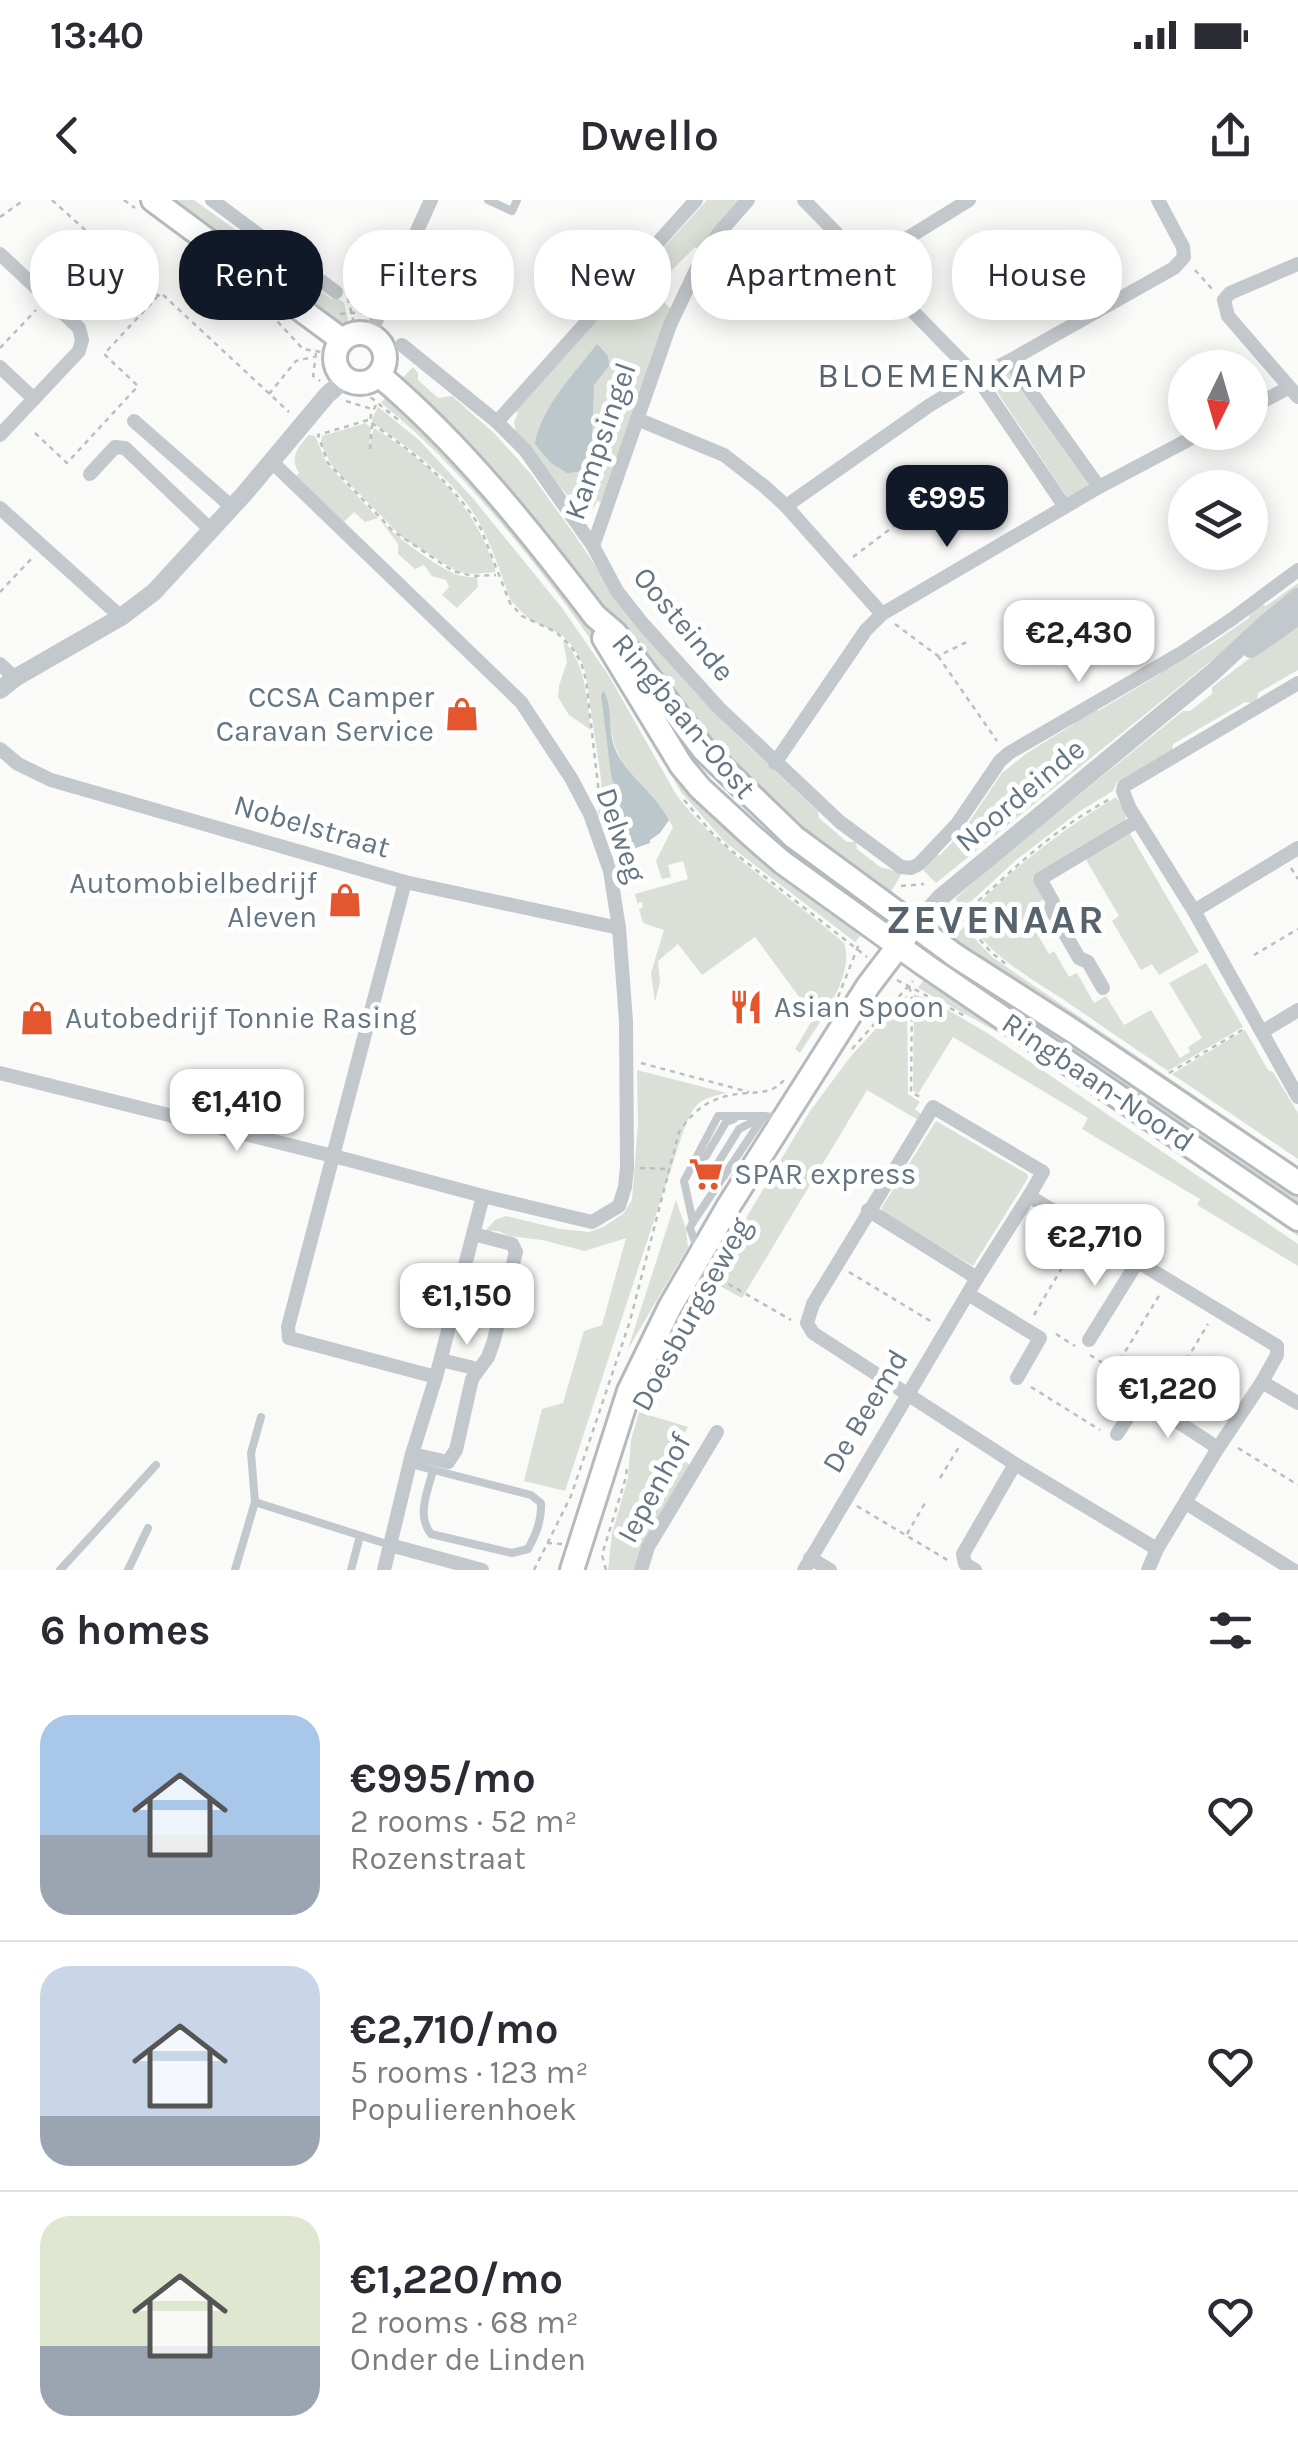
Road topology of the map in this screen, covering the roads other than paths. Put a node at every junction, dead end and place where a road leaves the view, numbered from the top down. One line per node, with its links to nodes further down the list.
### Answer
1 (153, 200): 17 (main road)
2 (212, 200): 15 (street)
3 (431, 200): 17 (street)
4 (488, 200): 5 (lane)
5 (517, 200)
6 (696, 200): 29 (street, Kampsingel)
7 (748, 200): 27 (street, Kampsingel)
8 (804, 200): 11 (street)
9 (968, 200): 12 (street)
10 (1158, 200): 19 (street)
11 (834, 230)
12 (920, 230)
13 (0, 254): 25 (street)
14 (1298, 264): 24 (street)
15 (336, 292)
16 (922, 320): 21 (street)
17 (355, 333): 22 (main road); 23 (main road)
18 (402, 345): 29 (street, Oosteinde)
19 (1009, 361): 21 (street); 34 (street)
20 (0, 367): 25 (street)
21 (976, 376): 35 (street); 37 (street)
22 (382, 377): 23 (main road); 44 (main road, Ringbaan-Oost)
23 (342, 381): 32 (street)
24 (1293, 393): 26 (street)
25 (34, 399): 30 (street)
26 (1268, 402)
27 (637, 420): 35 (street); 40 (street, Kampsingel)
28 (134, 421): 36 (street)
29 (497, 422): 40 (street, Oosteinde)
30 (0, 435)
31 (1170, 450): 34 (street)
32 (271, 461): 36 (street); 59 (street, Delweg)
33 (90, 474): 39 (street)
34 (1099, 488): 37 (street)
35 (786, 506): 43 (street)
36 (232, 507): 39 (street)
37 (1065, 507): 43 (street)
38 (0, 508): 46 (street)
39 (212, 530): 46 (street)
40 (593, 546): 52 (street, Oosteinde)
41 (1298, 570): 55 (street, Noordeinde)
42 (1298, 596): 48 (street, Noordeinde)
43 (882, 614): 52 (street)
44 (595, 616): 58 (main road, Ringbaan-Oost); 60 (main road, Ringbaan-Oost)
45 (1298, 616): 48 (street, Noordeinde)
46 (120, 618): 50 (street)
47 (0, 664): 50 (street)
48 (1212, 673): 58 (street, Noordeinde)
49 (1298, 683): 53 (street, Noordeinde)
50 (7, 684)
51 (0, 749): 56 (street, Nobelstraat)
52 (775, 762): 55 (street, Oosteinde)
53 (1138, 821): 57 (street); 61 (street)
54 (1298, 848): 57 (street)
55 (911, 868)
56 (405, 882): 59 (street, Nobelstraat); 67 (street)
57 (1194, 911): 63 (street)
58 (915, 926): 60 (main road, Doesburgseweg); 68 (main road, Ringbaan-Noord)
59 (619, 928): 69 (street, Delweg)
60 (898, 946): 66 (main road, Doesburgseweg); 72 (main road, Ringbaan-Noord)
61 (1103, 988)
62 (1298, 1010): 63 (street)
63 (1262, 1032): 65 (street)
64 (0, 1073): 67 (street, Delweg)
65 (1298, 1097)
66 (774, 1117): 73 (lane); 73 (lane); 76 (main road, Doesburgseweg)
67 (334, 1156): 69 (street, Delweg); 82 (street)
68 (1298, 1184)
69 (483, 1196): 74 (street)
70 (1030, 1196): 71 (street); 75 (street); 77 (street, De Beemd)
71 (868, 1210): 77 (street); 85 (street)
72 (1298, 1219)
73 (694, 1222): 76 (lane)
74 (474, 1234): 80 (street); 81 (street)
75 (1138, 1261): 79 (street); 84 (street)
76 (704, 1264): 109 (main road, Doesburgseweg)
77 (978, 1278): 78 (street, De Beemd)
78 (968, 1294): 83 (street); 85 (street, De Beemd)
79 (1088, 1340)
80 (440, 1360): 81 (street); 82 (street)
81 (478, 1369): 91 (street)
82 (436, 1377): 91 (street)
83 (1017, 1378)
84 (1262, 1382): 86 (street); 90 (street)
85 (908, 1394): 92 (street); 101 (street, De Beemd)
86 (1298, 1404)
87 (261, 1417): 95 (lane)
88 (717, 1432): 110 (street, Iepenhof)
89 (1117, 1434): 90 (street)
90 (1221, 1444): 96 (street)
91 (411, 1459): 94 (lane); 99 (street)
92 (1015, 1464): 100 (street); 102 (street)
93 (156, 1465): 103 (lane)
94 (433, 1470): 94 (lane)
95 (255, 1502): 98 (lane); 105 (lane)
96 (1186, 1503): 100 (street); 113 (street)
97 (148, 1528): 104 (lane)
98 (360, 1536): 99 (lane); 106 (lane)
99 (390, 1545): 107 (street); 108 (street)
100 (1157, 1549): 112 (street)
101 (807, 1564): 111 (street, De Beemd)
102 (970, 1567)
103 (67, 1568)
104 (128, 1570)
105 (235, 1570)
106 (351, 1570)
107 (384, 1570)
108 (482, 1570)
109 (572, 1570)
110 (641, 1570)
111 (830, 1570)
112 (1148, 1570)
113 (1293, 1570)

